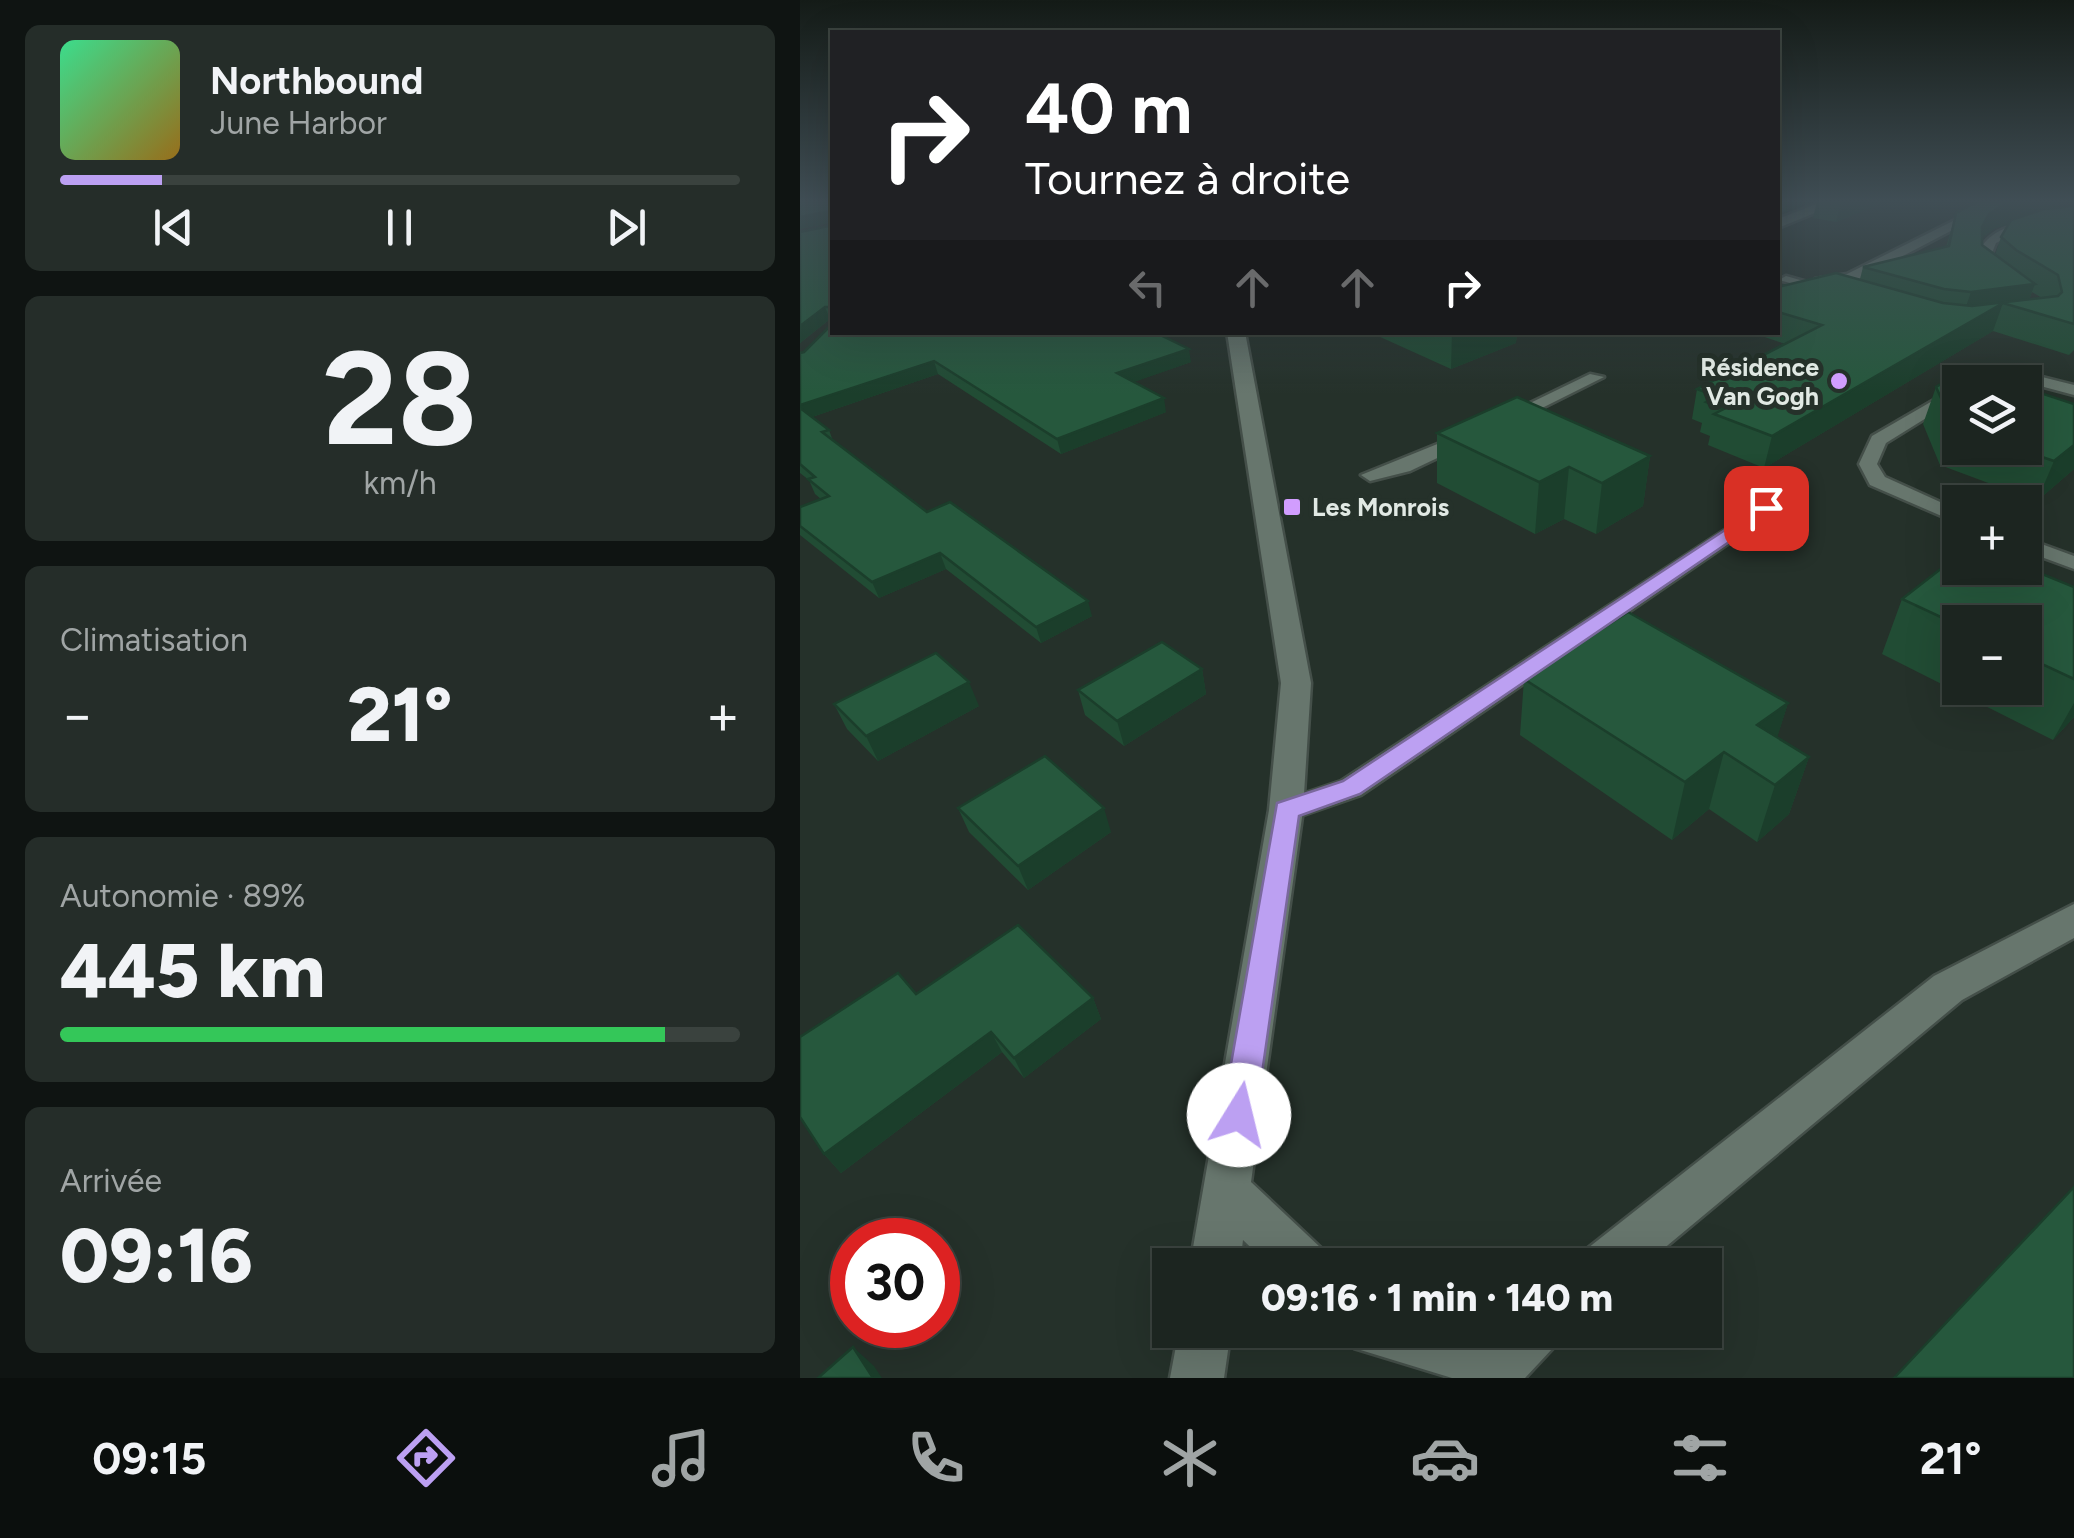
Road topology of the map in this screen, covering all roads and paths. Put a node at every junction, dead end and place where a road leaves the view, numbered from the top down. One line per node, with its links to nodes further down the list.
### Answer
1 (1875, 265): 3 (lane)
2 (1981, 265): 4 (lane)
3 (1782, 278): 5 (lane)
4 (1999, 282)
5 (1841, 296)
6 (1237, 335): 16 (street)
7 (1596, 377): 11 (lane)
8 (2042, 382): 9 (lane)
9 (2074, 390)
10 (1942, 401): 13 (lane)
11 (1370, 476)
12 (1766, 508): 16 (lane)
13 (1942, 510)
14 (2042, 551): 15 (lane)
15 (2074, 563)
16 (1286, 810): 18 (street)
17 (2074, 920): 21 (street)
18 (1227, 1191): 19 (street); 20 (street)
19 (1218, 1248)
20 (1286, 1248)
21 (1627, 1248)
22 (1201, 1348): 25 (street)
23 (1459, 1348): 24 (street)
24 (1508, 1358)
25 (1197, 1378)

